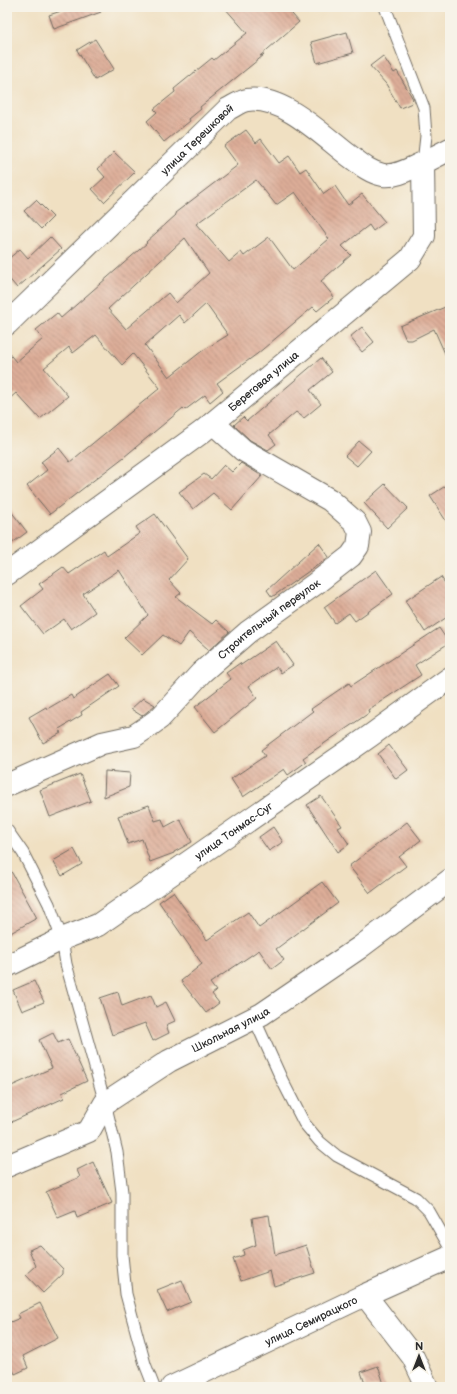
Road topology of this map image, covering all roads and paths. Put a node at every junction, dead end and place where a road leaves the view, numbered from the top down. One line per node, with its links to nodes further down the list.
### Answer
1 (385, 7): 3 (lane)
2 (450, 149): 3 (street)
3 (423, 163): 4 (street, улица Терешковой); 5 (street, Береговая улица)
4 (7, 324)
5 (213, 423): 6 (street, Береговая улица); 8 (street, Строительный переулок)
6 (7, 574)
7 (450, 678): 11 (street, улица Тонмас-Суг)
8 (7, 785)
9 (7, 830): 11 (lane)
10 (450, 880): 13 (street, Школьная улица)
11 (62, 939): 12 (street, улица Тонмас-Суг); 14 (lane)
12 (7, 966)
13 (254, 1018): 14 (street, Школьная улица); 16 (lane)
14 (105, 1104): 15 (street, Школьная улица); 19 (lane)
15 (7, 1166)
16 (450, 1248)
17 (450, 1257): 18 (street, улица Семирацкого)
18 (365, 1295): 20 (street, улица Семирацкого); 21 (street)
19 (154, 1387)
20 (172, 1387)
21 (427, 1387)

